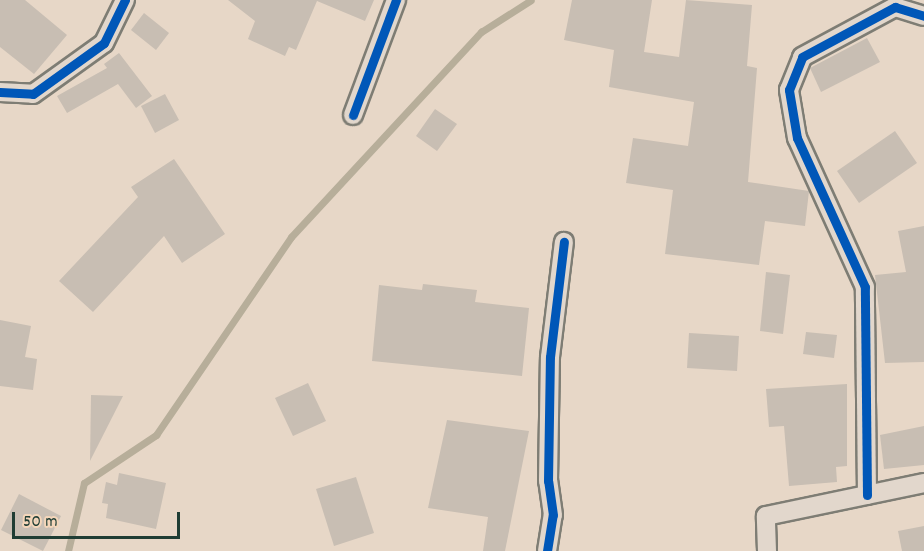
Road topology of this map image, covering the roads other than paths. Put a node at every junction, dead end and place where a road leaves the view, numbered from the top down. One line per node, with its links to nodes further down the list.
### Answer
1 (125, 0): 4 (street)
2 (396, 0): 5 (street)
3 (924, 16): 8 (street)
4 (0, 92)
5 (353, 115)
6 (564, 242): 9 (street)
7 (924, 483): 8 (street)
8 (867, 495): 10 (street)
9 (547, 551)
10 (767, 551)

